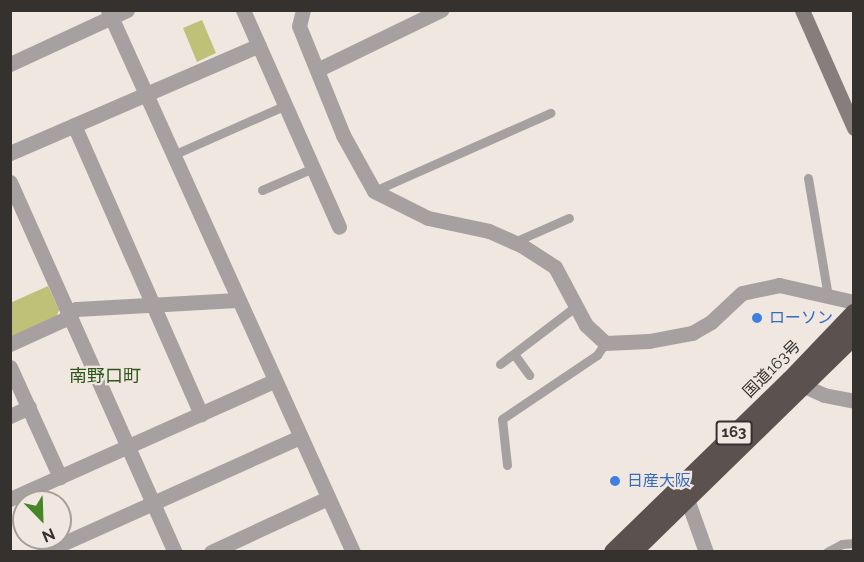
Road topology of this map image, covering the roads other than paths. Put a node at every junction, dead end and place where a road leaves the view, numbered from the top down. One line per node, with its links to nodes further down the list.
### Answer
1 (127, 10): 6 (street)
2 (243, 10): 7 (street)
3 (303, 10): 9 (street)
4 (441, 10): 9 (street)
5 (802, 10): 14 (street)
6 (110, 14): 8 (street); 10 (street)
7 (259, 45): 10 (street); 11 (street)
8 (10, 64)
9 (319, 69): 21 (street)
10 (146, 94): 13 (street); 16 (street)
11 (285, 105): 16 (lane); 17 (street)
12 (550, 113): 21 (lane)
13 (74, 125): 15 (street); 28 (street)
14 (854, 128)
15 (10, 153)
16 (173, 155): 26 (street)
17 (313, 168): 20 (lane); 23 (street)
18 (808, 178): 25 (lane)
19 (10, 182): 31 (street)
20 (262, 190)
21 (374, 191): 24 (street)
22 (569, 218): 24 (lane)
23 (339, 227)
24 (514, 242): 29 (street)
25 (828, 296): 27 (street); 33 (street)
26 (237, 300): 28 (street); 39 (street)
27 (854, 302)
28 (154, 304): 31 (street); 43 (street)
29 (576, 306): 33 (street); 35 (lane)
30 (854, 313): 40 (highway, 国道163号 / 163)
31 (69, 315): 34 (street); 46 (street)
32 (854, 336): 40 (highway, 国道163号 / 163)
33 (605, 343): 47 (lane)
34 (10, 344)
35 (514, 354): 36 (lane); 38 (lane)
36 (500, 364)
37 (10, 367): 42 (street)
38 (529, 375)
39 (274, 381): 43 (street); 45 (street)
40 (797, 383): 41 (street); 49 (highway, 国道163号 / 163)
41 (854, 401)
42 (29, 407): 44 (street); 48 (street)
43 (201, 414): 46 (street)
44 (10, 416)
45 (300, 437): 50 (street); 52 (street)
46 (128, 446): 48 (street); 52 (street)
47 (507, 465)
48 (60, 477): 51 (street)
49 (682, 494): 58 (highway, 国道163号 / 163); 59 (highway, 国道163号 / 163); 60 (street)
50 (328, 498): 56 (street); 57 (street)
51 (10, 499)
52 (153, 503): 54 (street); 55 (street)
53 (854, 543): 61 (lane)
54 (44, 552)
55 (175, 552)
56 (211, 552)
57 (353, 552)
58 (613, 552)
59 (633, 552)
60 (706, 552)
61 (827, 552)

